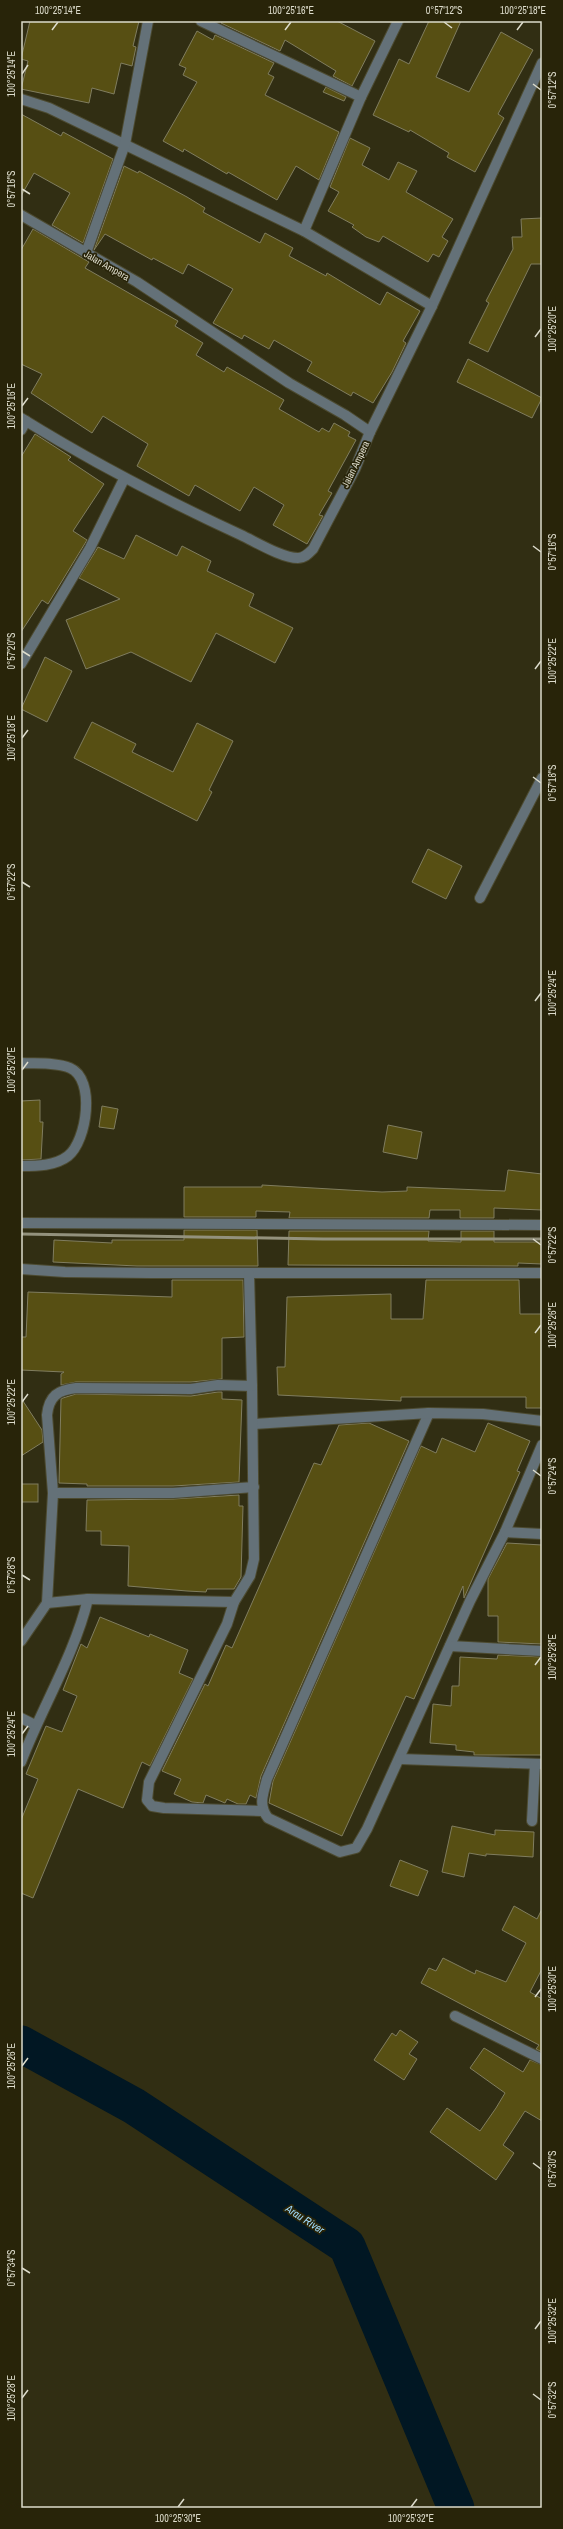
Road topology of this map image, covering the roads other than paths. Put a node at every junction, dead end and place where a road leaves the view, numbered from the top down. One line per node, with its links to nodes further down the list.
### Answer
1 (148, 21): 7 (street)
2 (201, 21): 5 (street)
3 (398, 21): 5 (street)
4 (542, 63): 11 (street)
5 (361, 97): 9 (street)
6 (21, 99): 7 (street)
7 (125, 144): 9 (street); 10 (street)
8 (21, 215): 10 (street, Jalan Ampera)
9 (304, 231): 11 (street)
10 (86, 253): 13 (street, Jalan Ampera)
11 (432, 306): 13 (street)
12 (23, 423): 14 (street, Jalan Ampera)
13 (370, 432): 14 (street, Jalan Ampera)
14 (124, 478): 15 (street)
15 (21, 664)
16 (542, 778): 17 (street)
17 (480, 898)
18 (21, 1063): 19 (street)
19 (21, 1166)
20 (21, 1222): 21 (street)
21 (542, 1225)
22 (21, 1269): 24 (street)
23 (542, 1273): 24 (street)
24 (249, 1274): 25 (street)
25 (252, 1386): 28 (street); 31 (street)
26 (429, 1413): 27 (street); 28 (street); 45 (street)
27 (542, 1421)
28 (253, 1424): 30 (street)
29 (542, 1446): 32 (street)
30 (254, 1487): 31 (street); 35 (street)
31 (53, 1493): 36 (street)
32 (505, 1532): 33 (street); 38 (street)
33 (542, 1534)
34 (88, 1599): 35 (street); 36 (street); 41 (street)
35 (234, 1602): 45 (street)
36 (48, 1603): 37 (street)
37 (21, 1640)
38 (450, 1646): 39 (street); 42 (street)
39 (542, 1651)
40 (21, 1718): 41 (street)
41 (35, 1725): 43 (street)
42 (400, 1759): 44 (street); 45 (street)
43 (21, 1762)
44 (539, 1764): 46 (street)
45 (262, 1810)
46 (532, 1821)
47 (455, 2016): 48 (street)
48 (542, 2059)

